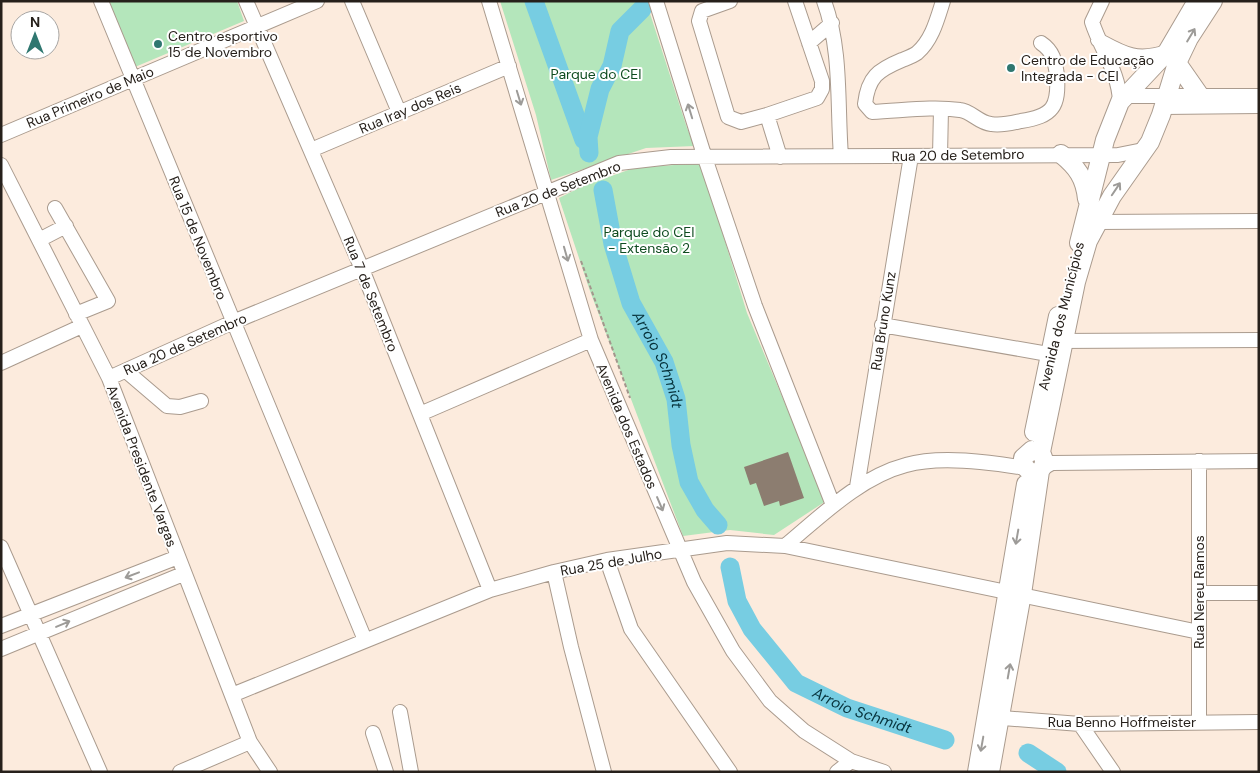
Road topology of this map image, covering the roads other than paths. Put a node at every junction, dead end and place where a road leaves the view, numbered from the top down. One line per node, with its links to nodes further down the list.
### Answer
1 (101, 1): 21 (street, Rua 15 de Novembro)
2 (246, 1): 15 (street, Rua 7 de Setembro)
3 (317, 1): 15 (street, Rua Primeiro de Maio)
4 (352, 1): 29 (street)
5 (489, 1): 20 (street, Avenida dos Estados)
6 (656, 1): 40 (street, one-way to 6)
7 (730, 1): 30 (street)
8 (795, 1): 17 (street)
9 (824, 1): 14 (street)
10 (943, 1): 28 (street)
11 (1102, 1): 16 (street)
12 (1197, 1): 19 (main road, Avenida dos Municípios)
13 (1213, 1): 19 (main road, Avenida dos Municípios, one-way to 13)
14 (832, 23): 17 (street); 36 (street)
15 (256, 26): 21 (street, Rua Primeiro de Maio); 33 (street, Rua 7 de Setembro)
16 (1098, 40): 19 (street); 23 (street)
17 (809, 43): 30 (street)
18 (1042, 43): 28 (street)
19 (1172, 57): 23 (main road, Avenida dos Municípios); 24 (main road); 26 (main road, Avenida dos Municípios)
20 (509, 66): 29 (street, Rua Iray dos Reis); 42 (street, Avenida dos Estados, one-way to 42)
21 (132, 78): 31 (street, Rua Primeiro de Maio); 51 (street, Rua 15 de Novembro)
22 (1259, 96): 25 (street)
23 (1123, 99): 26 (street); 32 (main road, Avenida dos Municípios)
24 (1210, 100): 25 (street); 26 (street)
25 (1242, 101): 27 (street)
26 (1165, 102): 34 (main road, Avenida dos Municípios)
27 (1259, 106)
28 (941, 109): 38 (street)
29 (399, 112): 33 (street, Rua Iray dos Reis)
30 (767, 115): 39 (street)
31 (1, 135)
32 (1103, 147): 34 (street); 35 (street, Rua 20 de Setembro); 43 (main road, Avenida dos Municípios)
33 (311, 150): 49 (street, Rua 7 de Setembro)
34 (1143, 150): 46 (main road, Avenida dos Municípios, one-way to 34)
35 (1061, 154): 38 (street, Rua 20 de Setembro); 43 (main road)
36 (841, 156): 37 (street, Rua 20 de Setembro); 39 (street, Rua 20 de Setembro)
37 (911, 156): 38 (street, Rua 20 de Setembro); 52 (street, Rua Bruno Kunz)
38 (940, 156)
39 (780, 157): 40 (street, Rua 20 de Setembro)
40 (704, 158): 42 (street, Rua 20 de Setembro); 65 (street)
41 (1, 165): 48 (street, Avenida Presidente Vargas)
42 (548, 192): 49 (street, Rua 20 de Setembro); 53 (street, Avenida dos Estados, one-way to 53)
43 (1088, 204): 55 (main road, Avenida dos Municípios)
44 (56, 208): 47 (street)
45 (1259, 221): 46 (street)
46 (1097, 222): 55 (main road, Avenida dos Municípios)
47 (66, 226): 48 (street); 50 (street)
48 (39, 240): 50 (street, Avenida Presidente Vargas)
49 (362, 269): 51 (street, Rua 20 de Setembro); 60 (street, Rua 7 de Setembro)
50 (79, 320): 56 (street); 58 (street, Avenida Presidente Vargas)
51 (233, 322): 57 (street, Rua 20 de Setembro); 81 (street, Rua 15 de Novembro)
52 (882, 325): 55 (street); 64 (street, Rua Bruno Kunz)
53 (591, 340): 60 (street); 68 (street, Avenida dos Estados, one-way to 68)
54 (1259, 340): 55 (street)
55 (1055, 346): 63 (main road, Avenida dos Municípios)
56 (1, 362)
57 (126, 371): 58 (street, Rua 20 de Setembro); 59 (street)
58 (109, 378): 69 (street, Avenida Presidente Vargas)
59 (201, 401)
60 (420, 414): 73 (street, Rua 7 de Setembro)
61 (1259, 460): 62 (street)
62 (1199, 461): 63 (street); 75 (street, Rua Nereu Ramos)
63 (1037, 462): 64 (street); 74 (main road, Avenida dos Municípios)
64 (857, 487): 65 (street)
65 (832, 506): 66 (street)
66 (785, 546): 68 (street, Rua 25 de Julho); 74 (street, Rua 25 de Julho)
67 (1, 547): 77 (street)
68 (679, 551): 70 (street, Rua 25 de Julho); 91 (street, Avenida dos Estados)
69 (178, 558): 72 (street, Avenida Presidente Vargas); 77 (street, one-way to 77)
70 (607, 560): 71 (street, Rua 25 de Julho); 98 (street)
71 (554, 572): 73 (street, Rua 25 de Julho); 97 (street)
72 (183, 574): 80 (street, one-way to 72); 83 (street, Avenida Presidente Vargas)
73 (490, 590): 81 (street, Rua 25 de Julho)
74 (1014, 593): 79 (street, Rua 25 de Julho); 85 (main road, Avenida dos Municípios)
75 (1199, 593): 76 (street); 79 (street, Rua Nereu Ramos)
76 (1259, 593)
77 (30, 615): 78 (street); 80 (street)
78 (1, 626)
79 (1199, 632): 87 (street, Rua Nereu Ramos)
80 (38, 634): 82 (street); 92 (street)
81 (365, 640): 83 (street, Rua 25 de Julho)
82 (1, 648)
83 (232, 695): 90 (street, Avenida Presidente Vargas)
84 (400, 712): 96 (street)
85 (994, 718): 88 (street, Rua Benno Hoffmeister); 101 (main road, Avenida dos Municípios, one-way to 101); 102 (main road, Avenida dos Municípios)
86 (1259, 722): 87 (street, Rua Benno Hoffmeister)
87 (1199, 723): 88 (street, Rua Benno Hoffmeister)
88 (1080, 724): 103 (street)
89 (373, 733): 95 (street)
90 (250, 742): 93 (street); 94 (street, Avenida Presidente Vargas)
91 (851, 761): 99 (street); 100 (street, Avenida dos Estados)
92 (100, 772)
93 (180, 772)
94 (270, 772)
95 (386, 772)
96 (411, 772)
97 (604, 772)
98 (730, 772)
99 (837, 772)
100 (884, 772)
101 (977, 772)
102 (990, 772)
103 (1113, 772)

